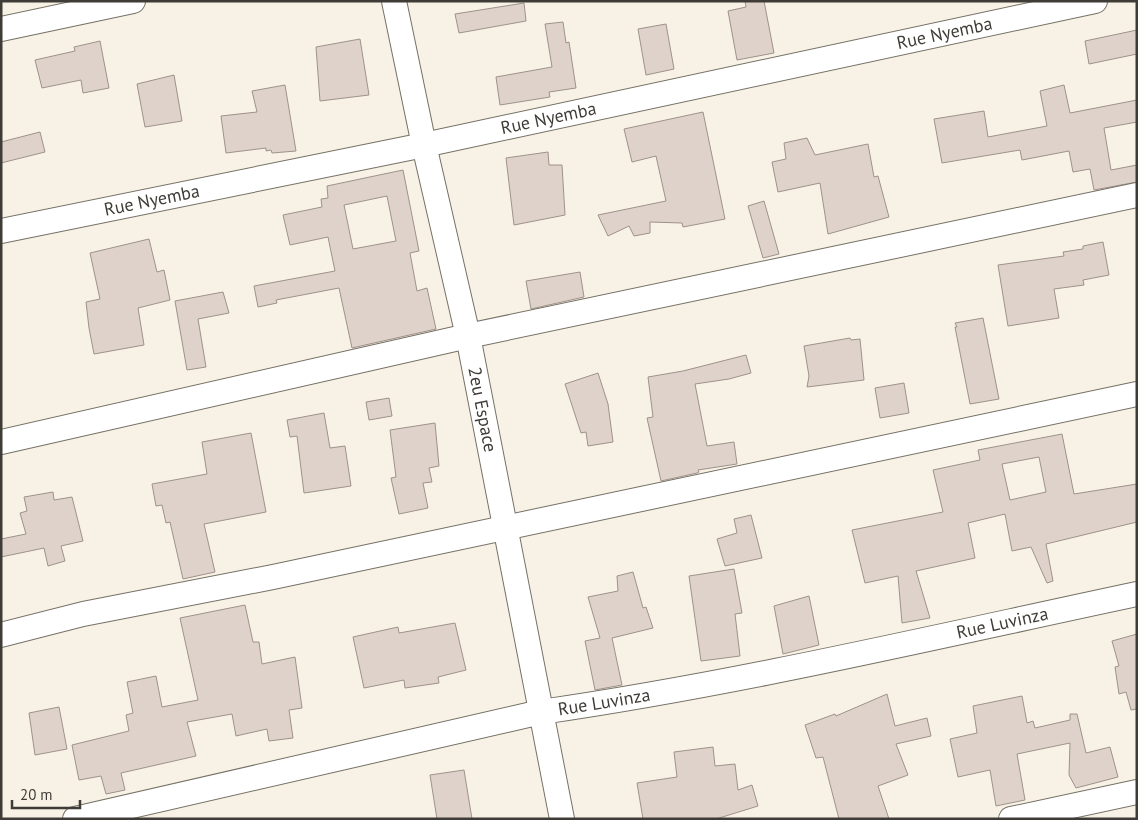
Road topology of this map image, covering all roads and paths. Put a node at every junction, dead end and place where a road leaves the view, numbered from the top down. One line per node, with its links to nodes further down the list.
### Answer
1 (133, 1): 4 (street)
2 (394, 1): 5 (street, 2eu Espace)
3 (1095, 1): 5 (street, Rue Nyemba)
4 (1, 29)
5 (424, 145): 7 (street, Rue Nyemba); 8 (street, 2eu Espace)
6 (1137, 194): 8 (street)
7 (1, 231)
8 (468, 336): 10 (street); 11 (street, 2eu Espace)
9 (1137, 394): 11 (street)
10 (1, 442)
11 (505, 527): 13 (street); 14 (street, 2eu Espace)
12 (1137, 594): 14 (street, Rue Luvinza)
13 (1, 635)
14 (541, 712): 16 (street, Rue Luvinza); 17 (street, 2eu Espace)
15 (1137, 792): 18 (street)
16 (76, 819)
17 (562, 819)
18 (1011, 819)

